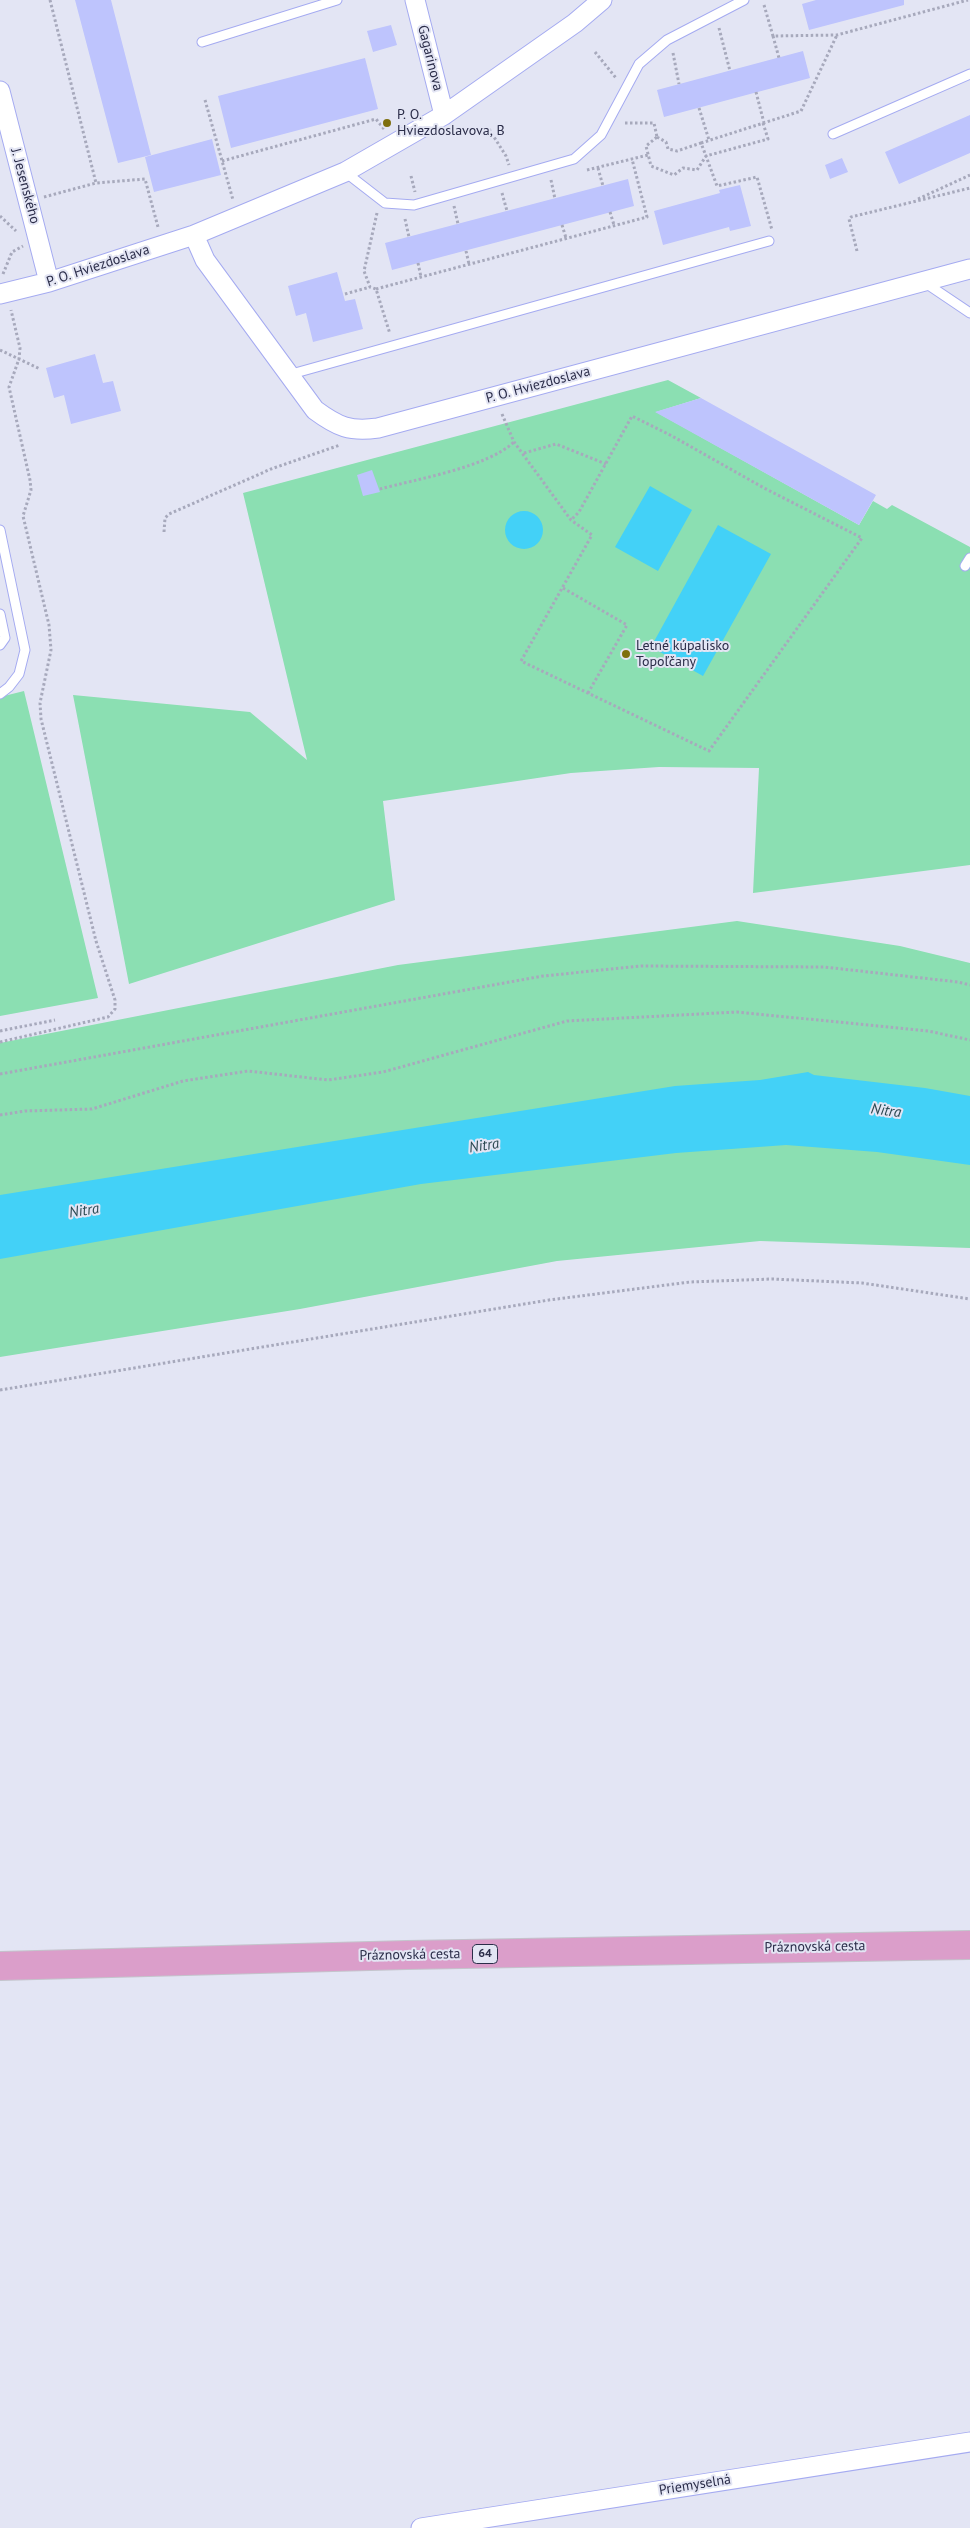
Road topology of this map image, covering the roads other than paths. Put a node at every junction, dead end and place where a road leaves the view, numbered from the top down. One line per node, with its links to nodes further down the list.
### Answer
1 (337, 0): 5 (lane)
2 (415, 0): 8 (street, Gagarinova)
3 (602, 0): 8 (street, P. O. Hviezdoslava)
4 (744, 0): 10 (lane)
5 (202, 42)
6 (970, 74): 9 (lane)
7 (0, 91): 14 (street, J. Jesenského)
8 (444, 115): 10 (street, P. O. Hviezdoslava)
9 (833, 134)
10 (345, 172): 11 (street, P. O. Hviezdoslava)
11 (194, 235): 14 (street, P. O. Hviezdoslava); 18 (street, P. O. Hviezdoslava)
12 (769, 241): 18 (lane)
13 (970, 269): 15 (street, P. O. Hviezdoslava)
14 (49, 282): 16 (street, P. O. Hviezdoslava)
15 (924, 282): 17 (lane); 18 (street, P. O. Hviezdoslava)
16 (0, 294)
17 (970, 313)
18 (288, 376)
19 (0, 530): 22 (lane)
20 (0, 614): 21 (lane)
21 (0, 645)
22 (0, 694)
23 (970, 1945): 24 (main road, Práznovská cesta / 64)
24 (0, 1966)
25 (970, 2442): 26 (street, Priemyselná)
26 (421, 2528)

